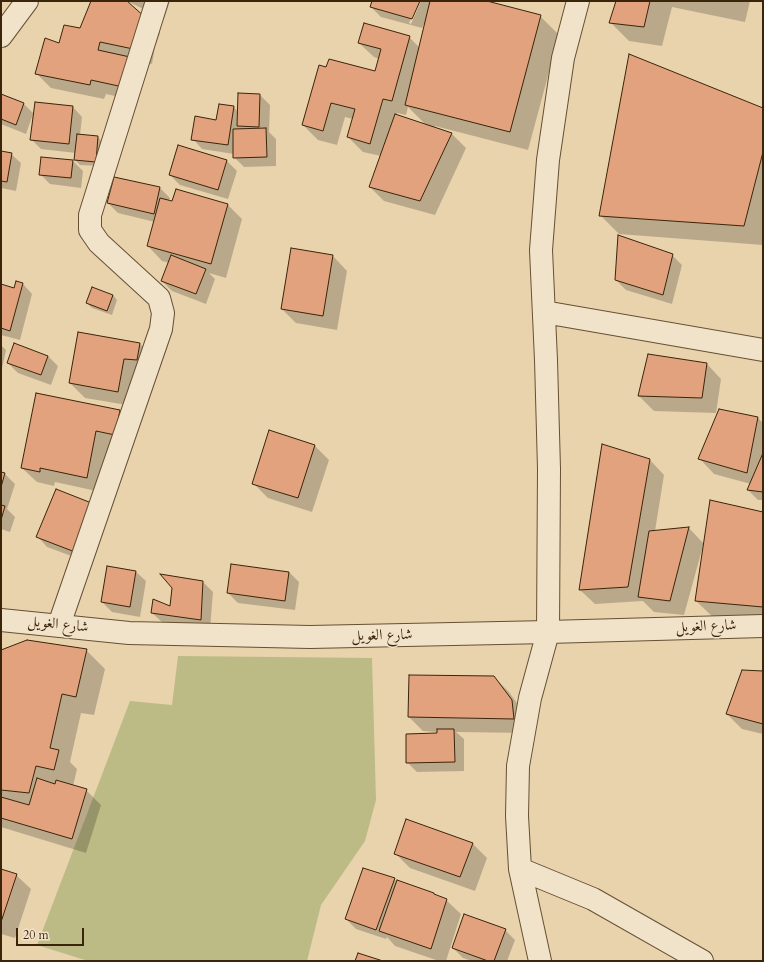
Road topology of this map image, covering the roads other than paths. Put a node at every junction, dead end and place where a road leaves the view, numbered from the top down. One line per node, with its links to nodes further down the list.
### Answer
1 (27, 1): 4 (street)
2 (157, 1): 8 (street)
3 (578, 1): 5 (street)
4 (1, 36)
5 (544, 312): 6 (street); 10 (street)
6 (763, 350)
7 (1, 620): 8 (street, شارع الغويل)
8 (59, 625): 10 (street, شارع الغويل)
9 (763, 626): 10 (street, شارع الغويل)
10 (548, 632): 11 (street)
11 (520, 869): 12 (street); 13 (street)
12 (540, 961)
13 (702, 961)

